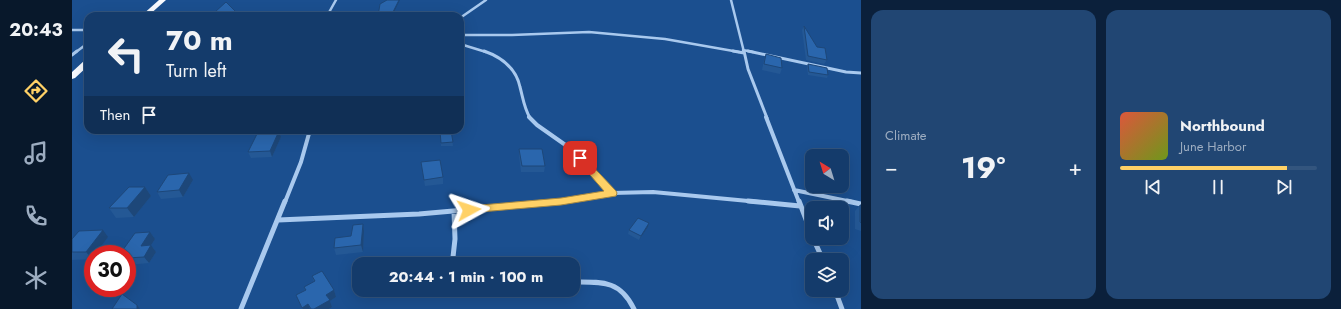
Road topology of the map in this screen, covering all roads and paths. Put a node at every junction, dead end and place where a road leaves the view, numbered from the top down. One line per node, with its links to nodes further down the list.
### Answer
1 (163, 0): 5 (highway)
2 (336, 0): 6 (street)
3 (486, 0): 7 (street)
4 (731, 0): 13 (street)
5 (149, 12)
6 (329, 12)
7 (464, 15)
8 (72, 30): 9 (street)
9 (84, 30)
10 (464, 35): 13 (street)
11 (464, 45): 20 (street)
12 (84, 46): 14 (street)
13 (744, 52): 16 (street); 19 (street)
14 (72, 55)
15 (84, 66): 17 (highway)
16 (861, 73)
17 (72, 76)
18 (309, 134): 25 (street)
19 (794, 190): 21 (street); 22 (street)
20 (612, 193): 22 (street); 23 (street)
21 (861, 204)
22 (800, 206): 24 (street)
23 (454, 211): 25 (street); 26 (street)
24 (805, 218)
25 (278, 220): 29 (street)
26 (453, 257)
27 (580, 283): 30 (street)
28 (838, 297): 31 (street)
29 (241, 309)
30 (634, 309)
31 (842, 309)

